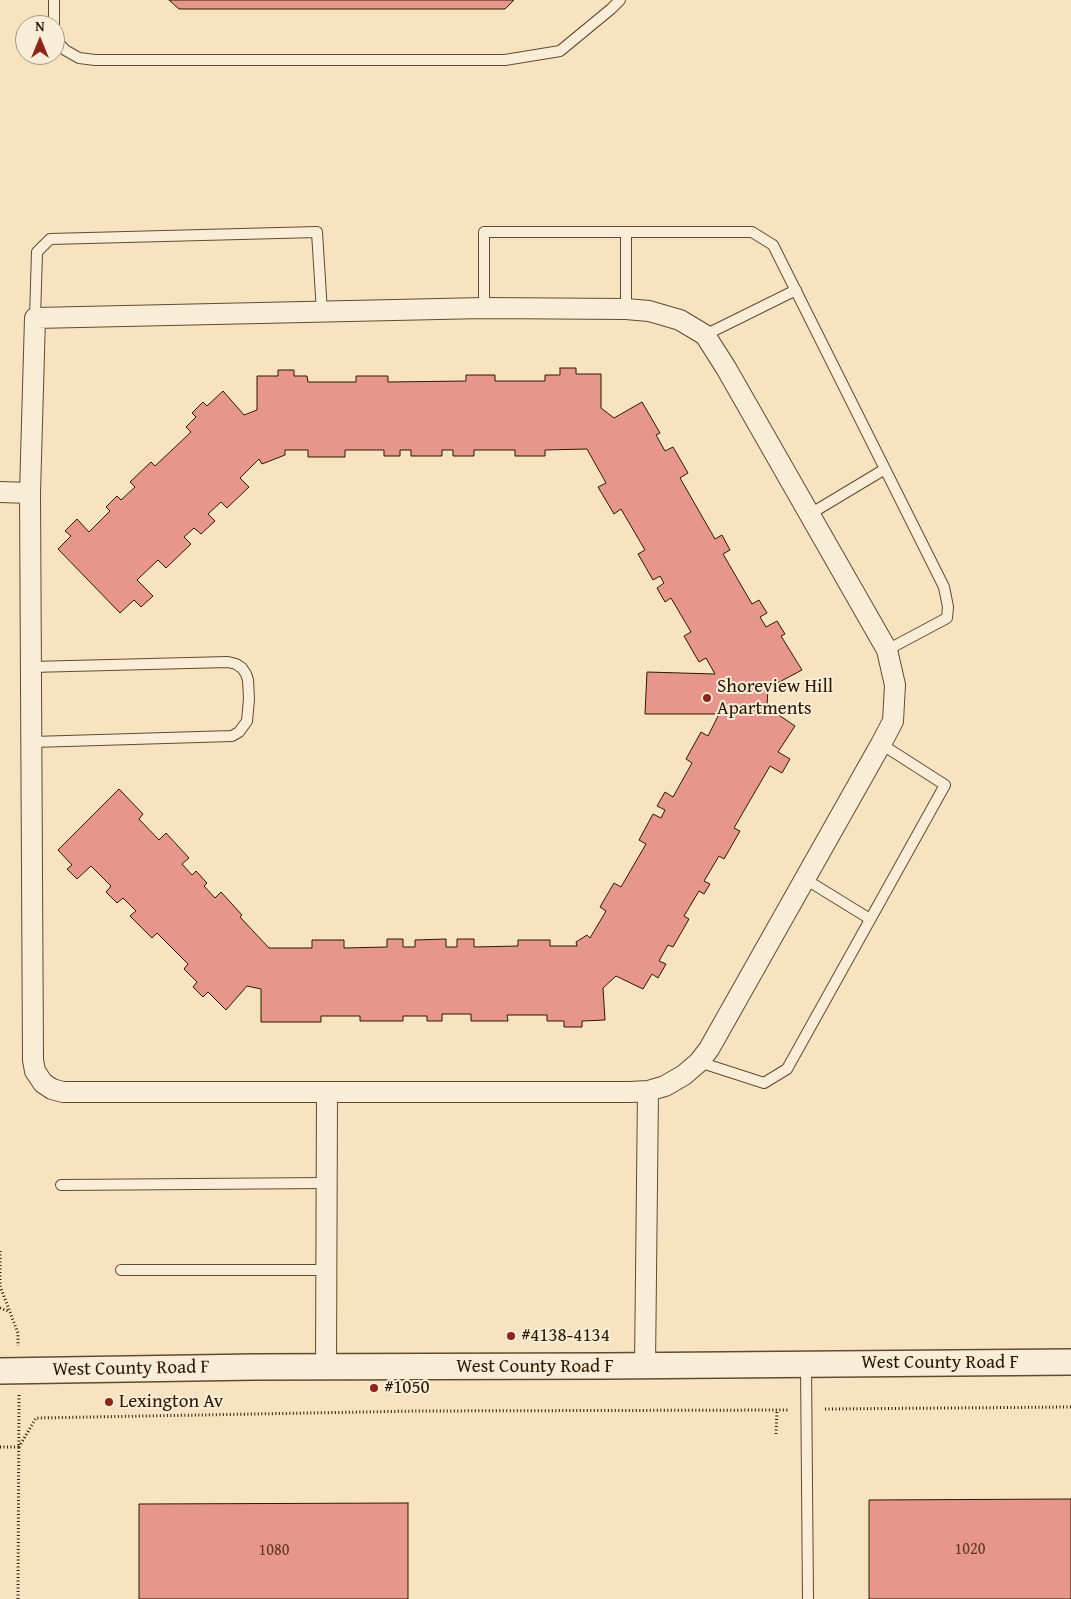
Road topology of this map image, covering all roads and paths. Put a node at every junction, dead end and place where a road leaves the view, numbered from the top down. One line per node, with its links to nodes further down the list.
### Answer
1 (54, 0): 3 (lane)
2 (620, 0): 4 (lane)
3 (54, 15)
4 (65, 50)
5 (626, 232): 6 (lane); 7 (lane); 8 (lane)
6 (796, 290): 11 (lane); 12 (lane)
7 (484, 308): 8 (street); 9 (street)
8 (626, 309): 11 (street)
9 (322, 312): 10 (street); 10 (lane)
10 (35, 318): 14 (street)
11 (705, 335): 15 (street)
12 (885, 470): 15 (lane); 16 (lane)
13 (0, 492): 14 (street)
14 (30, 493): 17 (street)
15 (810, 514): 16 (street)
16 (887, 650): 19 (street)
17 (31, 667): 18 (street); 18 (lane)
18 (33, 742): 24 (street)
19 (881, 744): 20 (street); 21 (lane)
20 (805, 879): 21 (lane); 22 (street)
21 (870, 919): 22 (lane)
22 (699, 1062): 23 (street)
23 (648, 1091): 24 (street); 33 (street)
24 (327, 1092): 25 (street)
25 (326, 1183): 26 (lane); 29 (street)
26 (61, 1185)
27 (0, 1251): 30 (path)
28 (121, 1270): 29 (lane)
29 (326, 1270): 34 (street)
30 (0, 1308)
31 (1071, 1362): 32 (street, West County Road F)
32 (806, 1364): 33 (street, West County Road F); 38 (lane)
33 (645, 1366): 34 (street, West County Road F)
34 (326, 1367): 35 (street, West County Road F)
35 (0, 1371)
36 (1071, 1407): 38 (path)
37 (778, 1410): 38 (path); 39 (path); 41 (path)
38 (805, 1410): 43 (lane)
39 (776, 1434)
40 (0, 1447): 41 (path)
41 (19, 1447): 42 (path)
42 (18, 1599)
43 (808, 1599)

